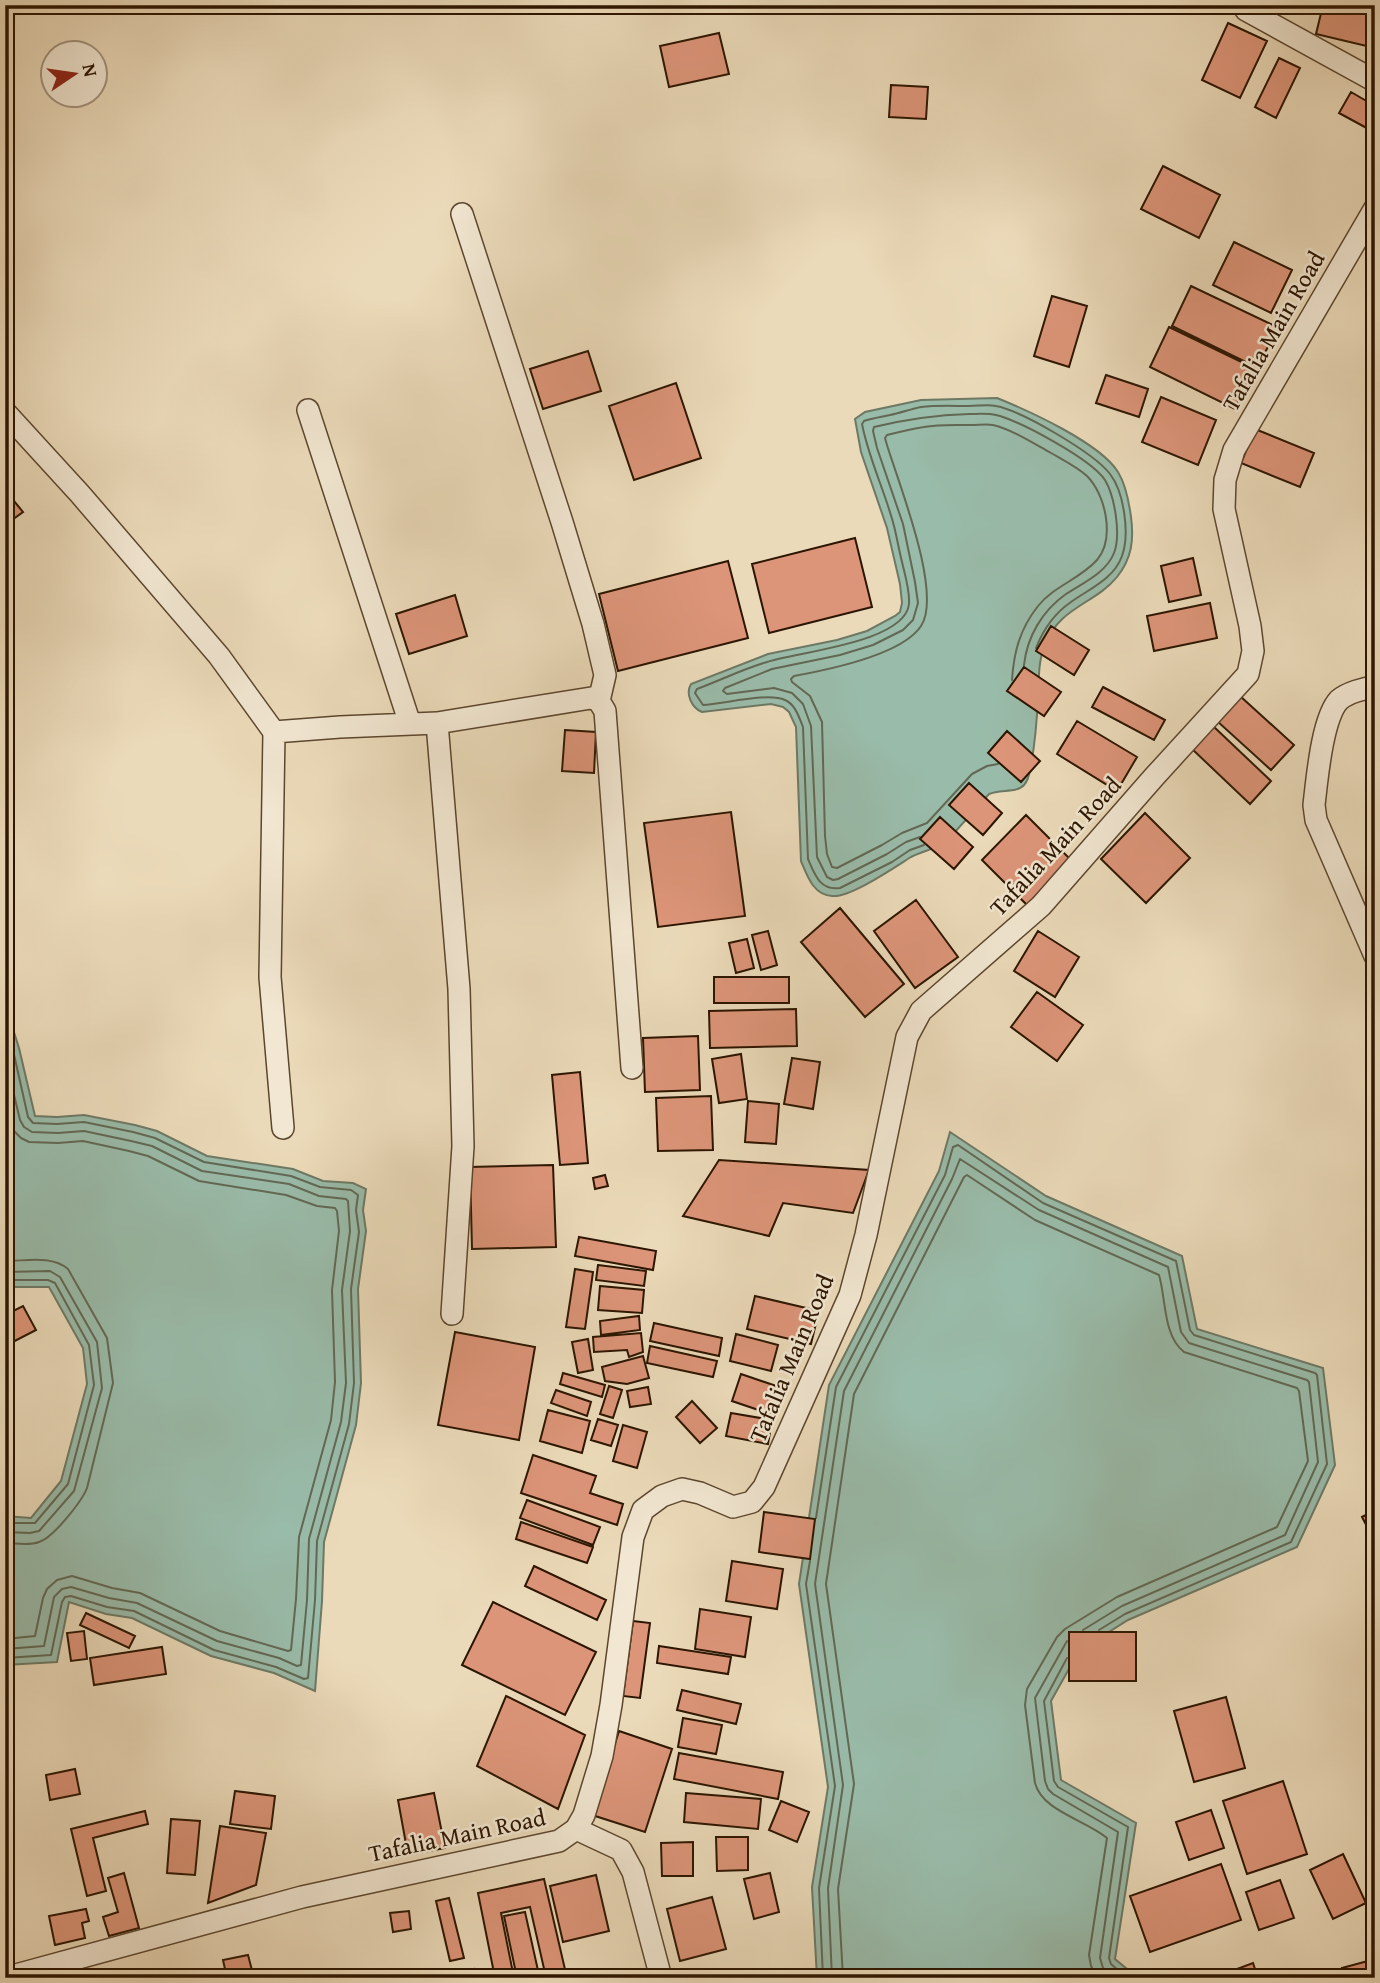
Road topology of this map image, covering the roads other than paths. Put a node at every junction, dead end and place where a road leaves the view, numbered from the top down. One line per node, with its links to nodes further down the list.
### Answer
1 (1243, 5): 2 (street)
2 (1375, 81)
3 (1375, 208): 16 (street, Tafalia Main Road)
4 (462, 214): 8 (street)
5 (308, 410): 10 (street)
6 (5, 412): 11 (street)
7 (1375, 687): 12 (street)
8 (599, 701): 9 (street); 13 (street)
9 (437, 723): 10 (street); 15 (street)
10 (410, 724): 11 (street)
11 (274, 732): 14 (street)
12 (1375, 956)
13 (632, 1068)
14 (283, 1128)
15 (452, 1314)
16 (576, 1829): 17 (street, Tafalia Main Road); 18 (street)
17 (5, 1978)
18 (661, 1978)

